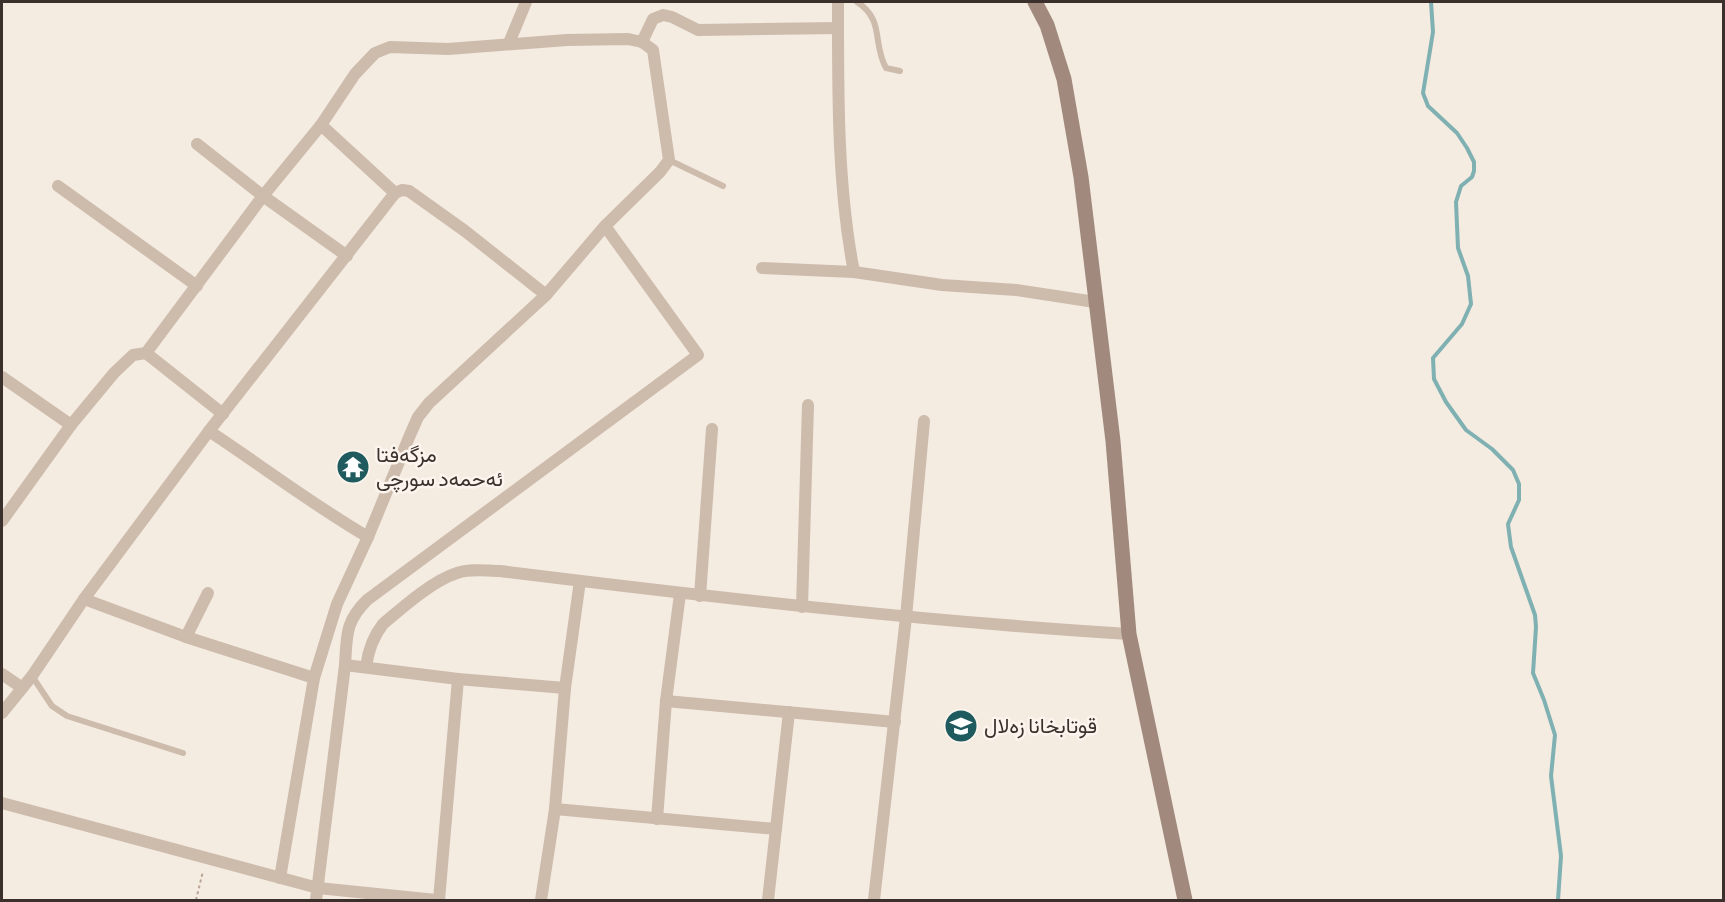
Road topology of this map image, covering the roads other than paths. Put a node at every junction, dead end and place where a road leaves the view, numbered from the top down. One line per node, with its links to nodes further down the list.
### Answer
1 (526, 2): 7 (street)
2 (838, 2): 5 (street)
3 (857, 2): 8 (lane)
4 (1035, 2): 22 (main road)
5 (838, 28): 6 (street); 19 (street)
6 (642, 42): 7 (street); 11 (street)
7 (509, 43): 9 (street)
8 (900, 71)
9 (321, 125): 14 (street); 15 (street)
10 (197, 144): 15 (street)
11 (669, 160): 13 (lane); 16 (street)
12 (58, 186): 20 (street)
13 (723, 186)
14 (395, 194): 17 (street); 21 (street)
15 (263, 196): 17 (street); 20 (street)
16 (605, 226): 21 (street); 42 (street)
17 (347, 256): 26 (street)
18 (762, 268): 19 (street)
19 (854, 272): 22 (street)
20 (197, 285): 23 (street)
21 (546, 295): 32 (street)
22 (1095, 302): 40 (main road)
23 (146, 353): 26 (street); 28 (street)
24 (2, 377): 28 (street)
25 (808, 405): 38 (street)
26 (223, 414): 30 (street)
27 (924, 421): 39 (street)
28 (71, 426): 31 (street)
29 (712, 429): 36 (street)
30 (209, 431): 32 (street); 37 (street)
31 (2, 521)
32 (368, 537): 46 (street)
33 (580, 581): 35 (street); 43 (street); 49 (street)
34 (207, 593): 41 (street)
35 (680, 594): 36 (street); 50 (street)
36 (700, 596): 38 (street)
37 (84, 599): 41 (street); 45 (street)
38 (802, 607): 39 (street)
39 (906, 617): 40 (street); 53 (street)
40 (1130, 634): 65 (main road)
41 (186, 637): 46 (street)
42 (345, 665): 43 (street); 60 (street)
43 (366, 667): 47 (street)
44 (2, 674): 48 (street)
45 (32, 676): 48 (street); 54 (lane)
46 (314, 678): 59 (street)
47 (458, 679): 49 (street); 61 (street)
48 (21, 687): 52 (street)
49 (565, 688): 56 (street)
50 (666, 701): 51 (street); 57 (street)
51 (789, 712): 53 (street); 58 (street)
52 (2, 713)
53 (895, 722): 64 (street)
54 (183, 753)
55 (2, 803): 59 (street)
56 (555, 809): 57 (street); 62 (street)
57 (657, 819): 58 (street)
58 (776, 830): 63 (street)
59 (280, 878): 60 (street)
60 (317, 894): 61 (street)
61 (437, 900)
62 (541, 900)
63 (768, 900)
64 (874, 900)
65 (1185, 900)

